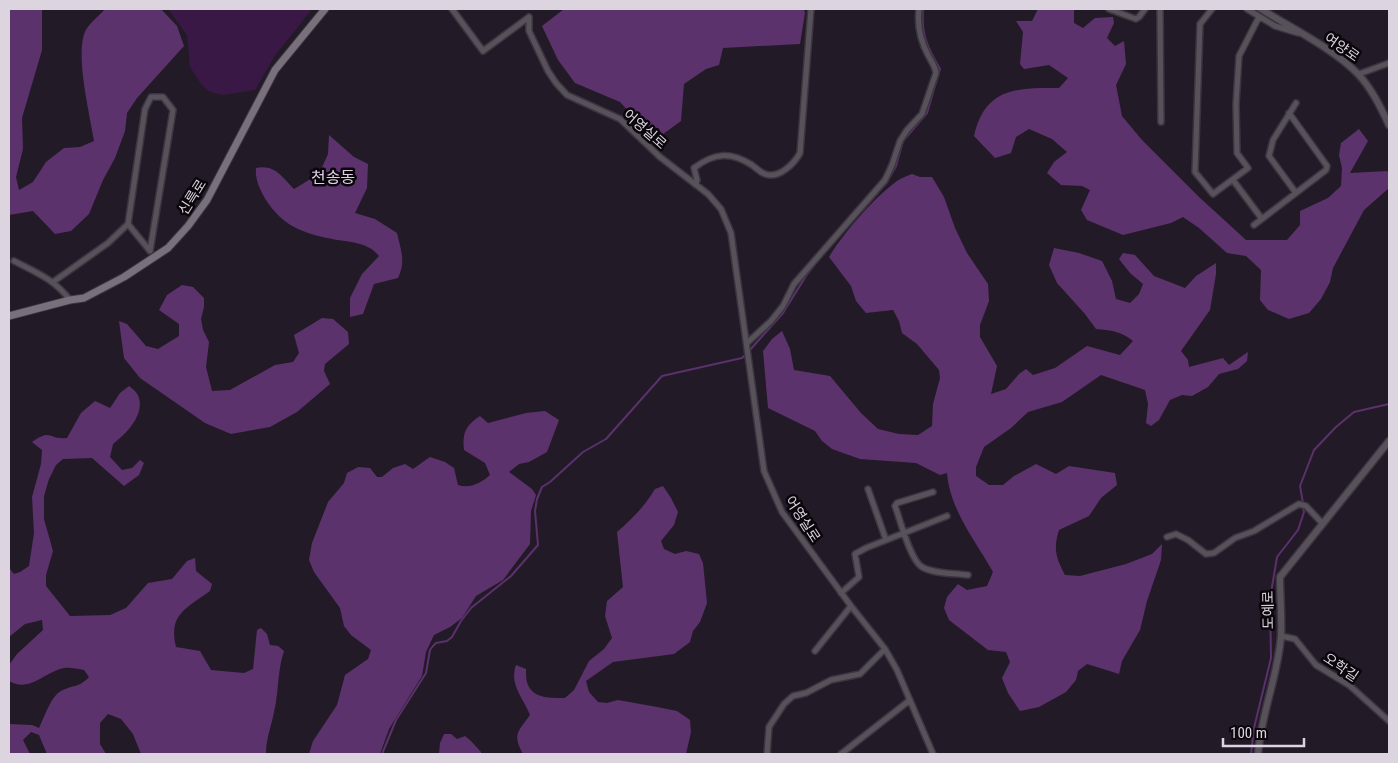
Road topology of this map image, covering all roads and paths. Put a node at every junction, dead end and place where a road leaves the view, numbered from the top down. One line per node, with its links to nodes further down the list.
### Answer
1 (325, 9): 25 (main road, 신륵로)
2 (452, 9): 20 (street, 어영실로)
3 (811, 9): 20 (street)
4 (919, 9): 30 (street)
5 (1109, 9): 6 (street)
6 (1144, 9)
7 (1160, 9): 17 (street)
8 (1212, 9): 19 (street)
9 (1247, 9): 11 (street)
10 (1261, 9): 12 (street, 여양로)
11 (1259, 17): 12 (street); 19 (street)
12 (1301, 34): 14 (street, 여양로)
13 (1389, 63): 14 (street)
14 (1359, 74): 18 (street, 여양로)
15 (1296, 103): 16 (street)
16 (1289, 113): 21 (street); 21 (street)
17 (1161, 122)
18 (1389, 125)
19 (1232, 180): 22 (street)
20 (696, 185): 30 (street, 어영실로)
21 (1296, 192): 22 (street)
22 (1262, 219): 24 (street)
23 (128, 224): 25 (street); 25 (street); 27 (street)
24 (1254, 225)
25 (153, 254): 28 (main road, 신륵로)
26 (14, 261): 27 (street)
27 (53, 282): 28 (street)
28 (70, 300): 29 (main road, 신륵로)
29 (9, 316)
30 (747, 345): 40 (street, 어영실로)
31 (1389, 441): 35 (street, 도예로)
32 (868, 489): 38 (street)
33 (933, 492): 36 (street)
34 (948, 516): 36 (street)
35 (1323, 524): 37 (street); 42 (street, 도예로)
36 (905, 533): 38 (street); 39 (street)
37 (1168, 537)
38 (886, 540): 40 (street)
39 (968, 575)
40 (841, 593): 41 (street, 어영실로)
41 (851, 606): 43 (street, 어영실로); 44 (street)
42 (1281, 636): 46 (street, 오학길); 50 (street, 도예로)
43 (884, 649): 45 (street, 어영실로); 47 (street)
44 (815, 651)
45 (910, 700): 48 (street); 49 (street, 어영실로)
46 (1389, 721)
47 (767, 754)
48 (841, 754)
49 (933, 754)
50 (1258, 754)

